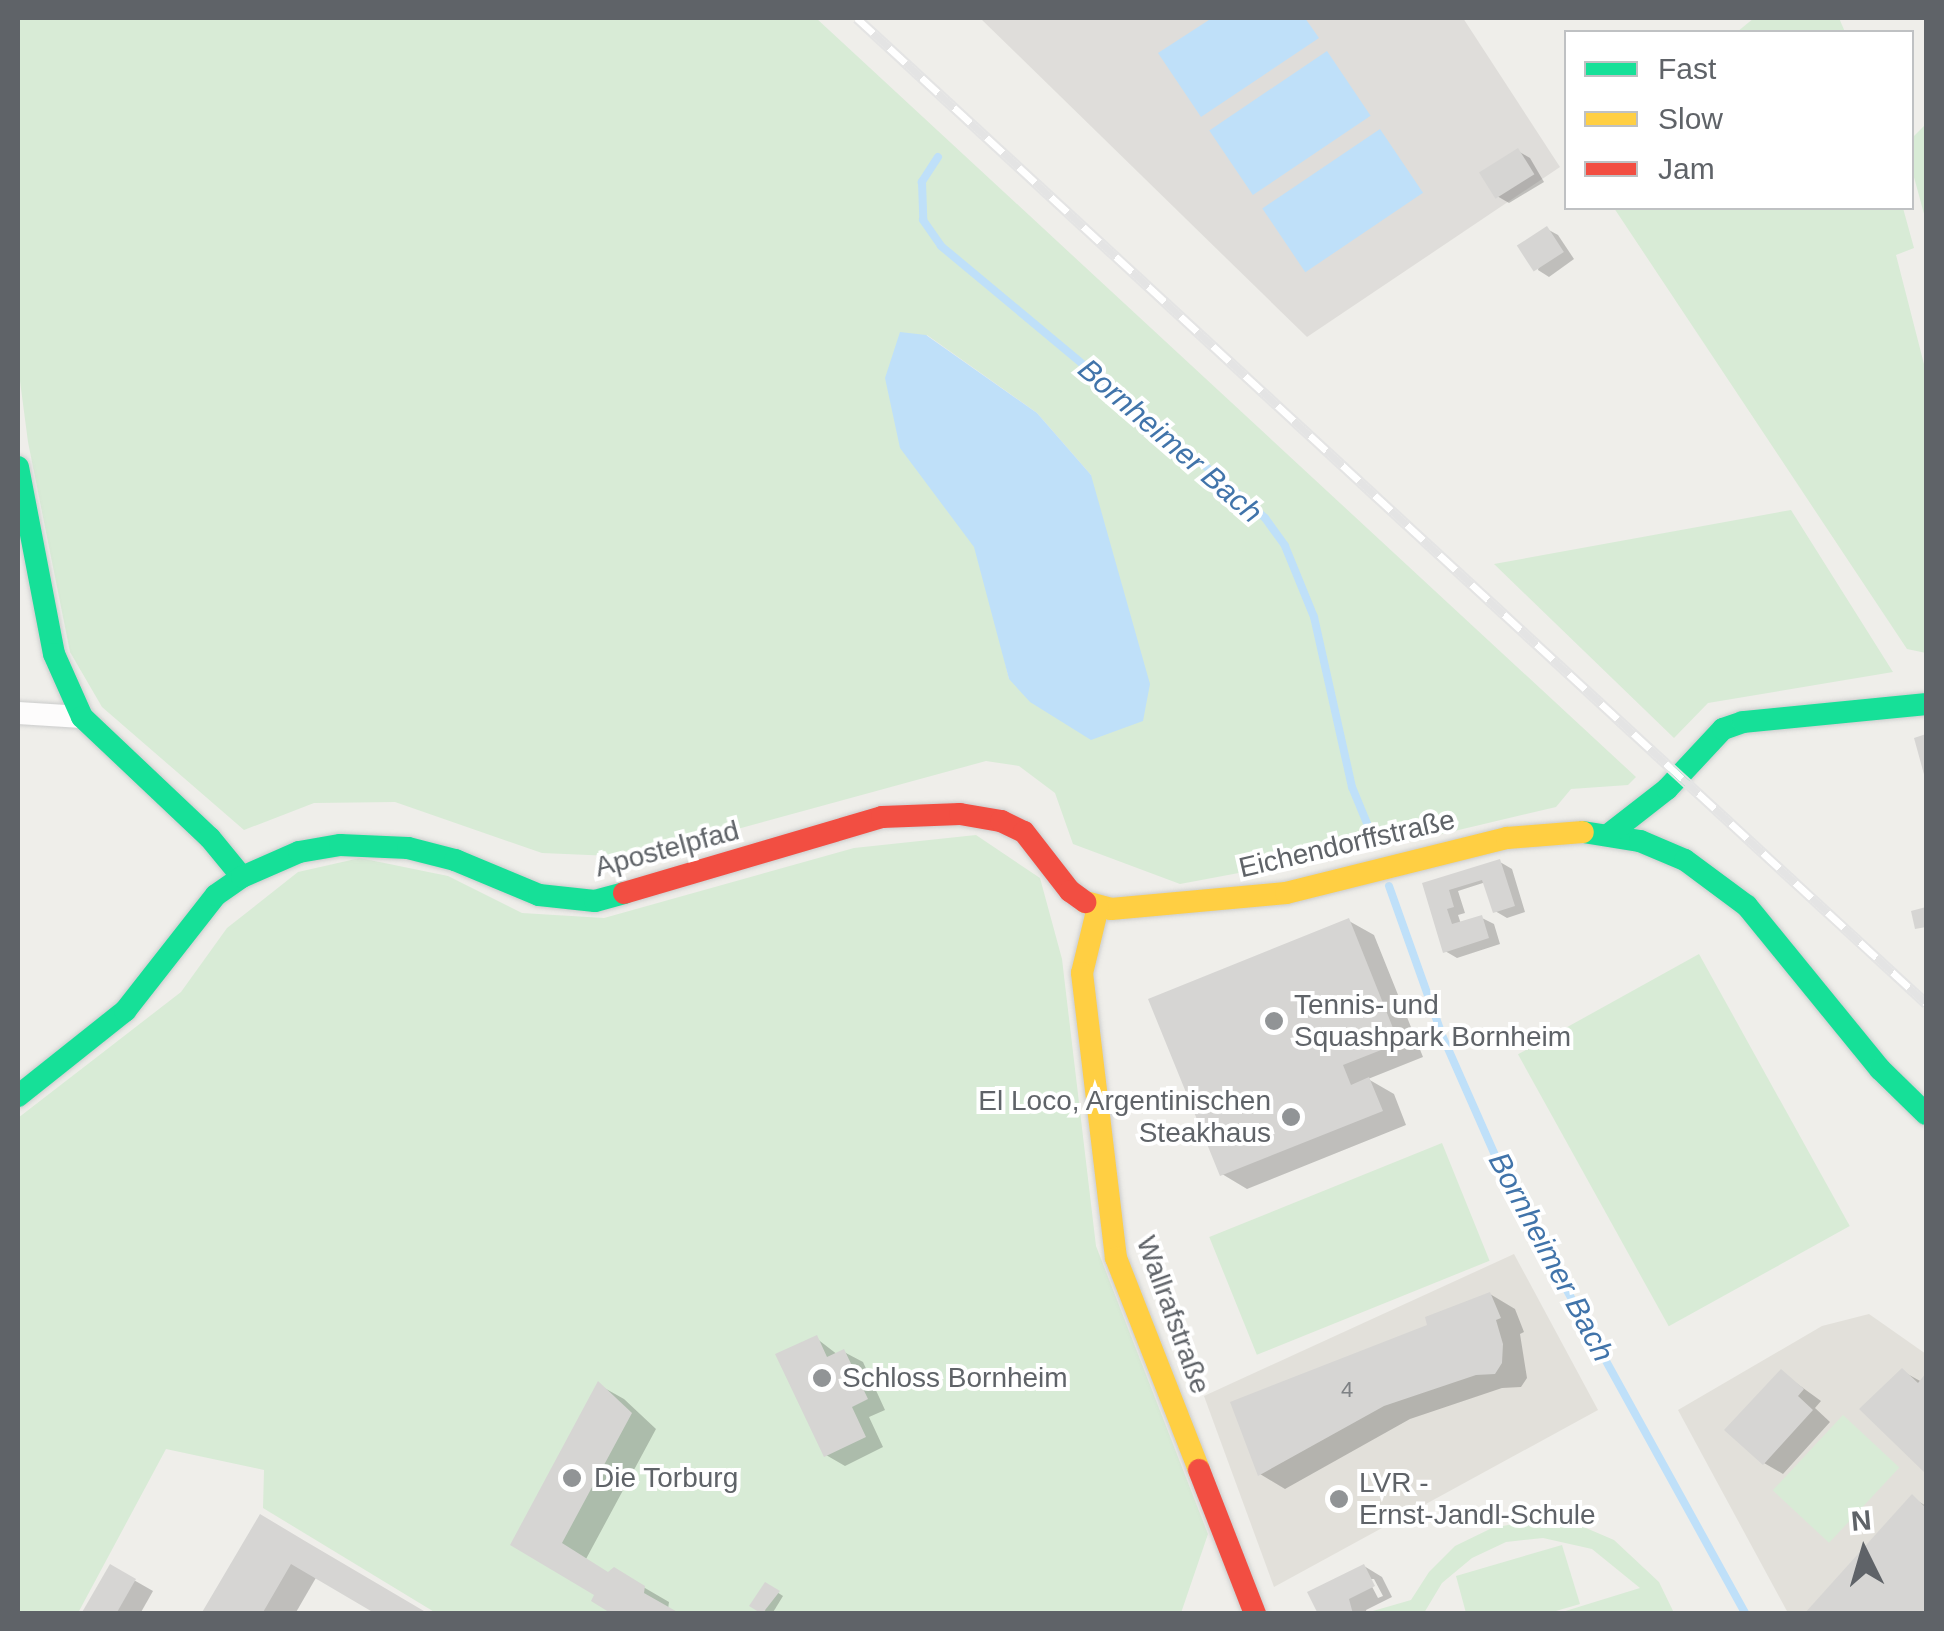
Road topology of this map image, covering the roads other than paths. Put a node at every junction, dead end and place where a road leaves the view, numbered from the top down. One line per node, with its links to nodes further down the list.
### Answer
1 (18, 467): 4 (street)
2 (1926, 704): 5 (street)
3 (18, 713): 4 (street)
4 (82, 716): 6 (street)
5 (1608, 835): 7 (street, Eichendorffstraße); 9 (street, Eichendorffstraße)
6 (242, 877): 7 (street, Apostelpfad); 8 (street, Apostelpfad)
7 (1098, 907): 10 (street, Wallrafstraße)
8 (18, 1096)
9 (1926, 1114)
10 (1250, 1612)

